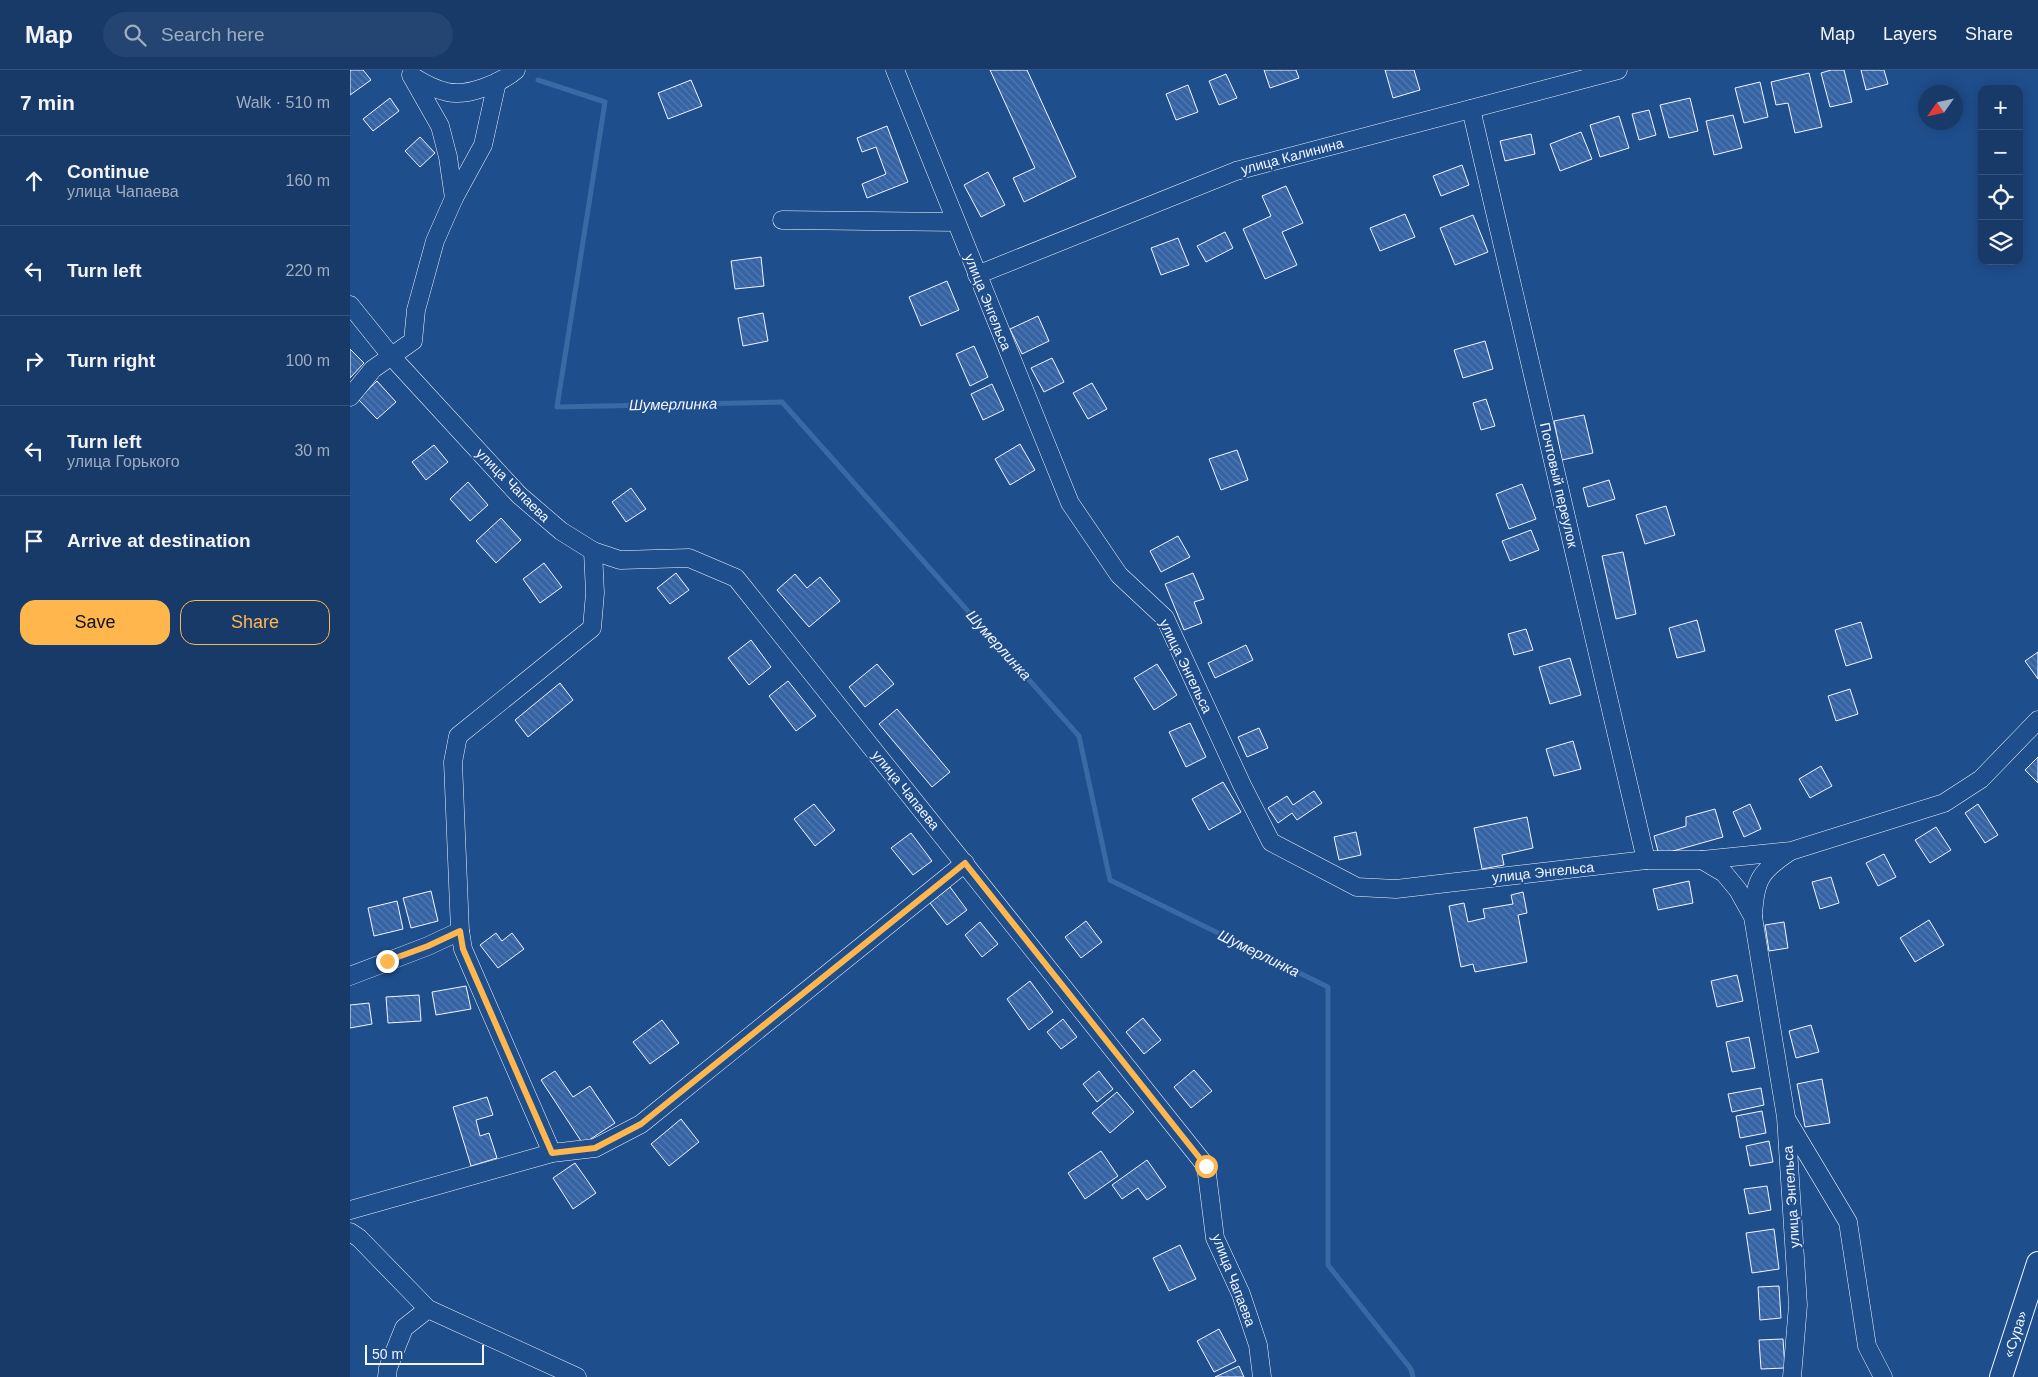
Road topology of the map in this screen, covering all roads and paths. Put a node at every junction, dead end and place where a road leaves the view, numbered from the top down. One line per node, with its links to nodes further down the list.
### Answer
1 (516, 70): 5 (street)
2 (895, 70): 9 (street, улица Энгельса)
3 (1618, 70): 6 (street, улица Калинина)
4 (409, 73): 5 (street); 7 (street)
5 (497, 82): 7 (street)
6 (1471, 109): 10 (street, улица Калинина); 17 (street, Почтовый переулок)
7 (454, 198): 12 (street)
8 (782, 220): 9 (street)
9 (956, 222): 10 (street, улица Энгельса)
10 (977, 275): 17 (street, улица Энгельса)
11 (350, 305): 12 (street, улица Чапаева)
12 (392, 357): 13 (street); 14 (street, улица Чапаева)
13 (350, 397)
14 (593, 551): 19 (street, улица Чапаева); 21 (street)
15 (2038, 720): 16 (street, улица Энгельса)
16 (1791, 851): 18 (street, улица Энгельса); 20 (street)
17 (1646, 860): 18 (street, улица Энгельса)
18 (1702, 860): 20 (street, улица Энгельса)
19 (965, 863): 24 (street); 31 (street, улица Чапаева)
20 (1753, 917): 23 (street, улица Энгельса)
21 (460, 931): 22 (street); 24 (street)
22 (350, 976)
23 (1786, 1118): 32 (street, улица Энгельса); 33 (street)
24 (552, 1153): 25 (street)
25 (350, 1210)
26 (350, 1232): 28 (street)
27 (2038, 1263): 34 (main road, «Сура»)
28 (428, 1309): 29 (street); 30 (street)
29 (387, 1377)
30 (577, 1377)
31 (1262, 1377)
32 (1792, 1377)
33 (1883, 1377)
34 (2001, 1377)

